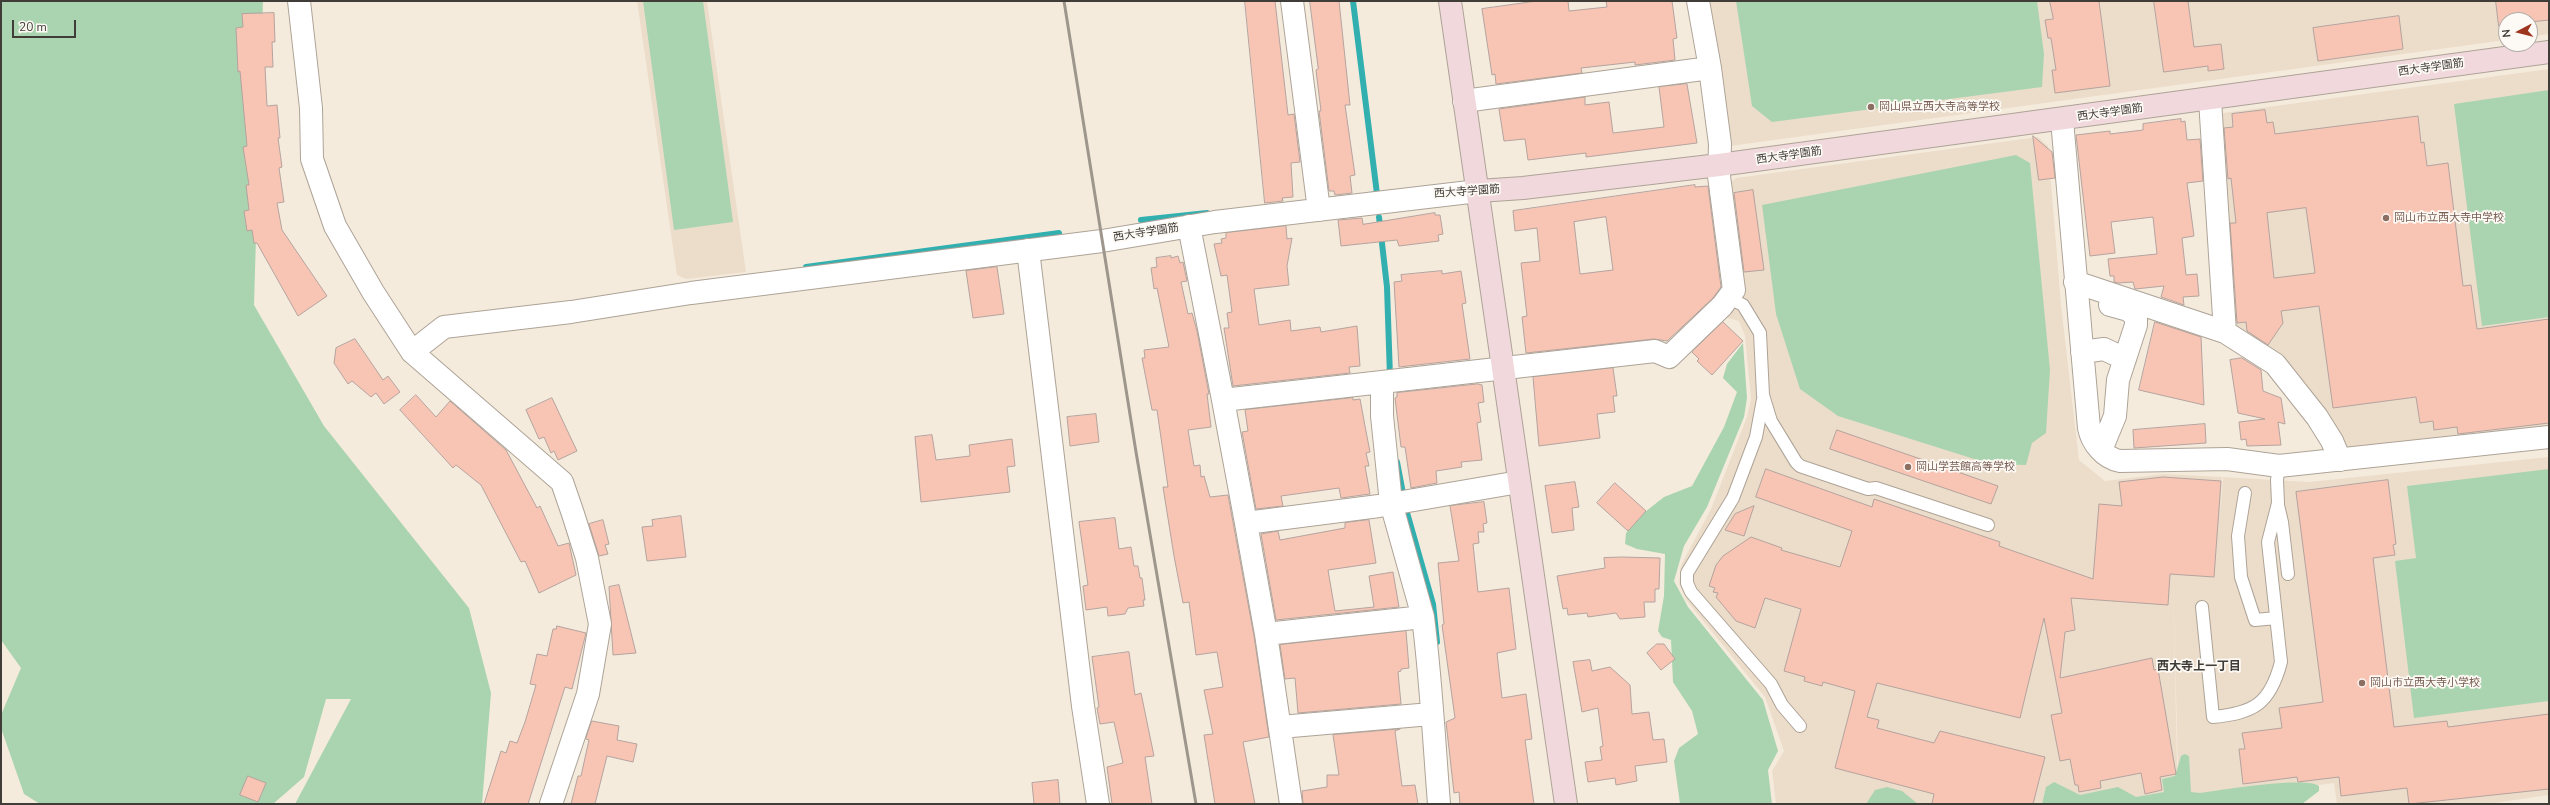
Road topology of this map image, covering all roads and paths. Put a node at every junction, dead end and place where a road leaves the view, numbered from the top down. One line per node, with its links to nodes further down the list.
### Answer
1 (299, 1): 18 (street)
2 (1292, 1): 12 (street)
3 (1450, 1): 8 (street)
4 (1698, 1): 6 (street)
5 (2549, 52): 7 (street, 西大寺学園筋)
6 (1710, 68): 8 (street); 10 (street)
7 (2210, 100): 9 (street, 西大寺学園筋); 17 (street)
8 (1464, 101): 11 (street)
9 (2062, 120): 10 (street, 西大寺学園筋); 15 (street)
10 (1720, 165): 11 (street, 西大寺学園筋); 16 (street)
11 (1478, 191): 12 (street, 西大寺学園筋); 21 (street)
12 (1319, 210): 13 (street, 西大寺学園筋)
13 (1189, 226): 14 (street, 西大寺学園筋); 24 (street)
14 (1028, 250): 18 (street, 西大寺学園筋); 44 (street)
15 (2076, 288): 17 (street); 19 (street); 20 (street)
16 (1729, 298): 21 (street); 23 (lane)
17 (2225, 332): 27 (street)
18 (412, 352): 43 (street)
19 (2082, 352): 20 (street); 26 (street)
20 (2125, 359): 26 (street)
21 (1501, 368): 22 (street); 29 (street)
22 (1388, 382): 24 (street); 31 (street)
23 (1764, 396): 34 (lane); 41 (lane)
24 (1223, 400): 33 (street)
25 (2549, 437): 27 (street)
26 (2101, 450): 28 (street)
27 (2340, 460): 28 (street)
28 (2279, 466): 32 (lane)
29 (1519, 482): 31 (street); 47 (street)
30 (2245, 493): 38 (lane)
31 (1400, 501): 33 (street); 37 (street)
32 (2278, 503): 35 (lane); 38 (lane)
33 (1246, 523): 39 (street)
34 (1988, 525)
35 (2288, 574)
36 (2202, 608): 38 (lane)
37 (1424, 616): 39 (street); 40 (street)
38 (2276, 618)
39 (1266, 634): 42 (street)
40 (1431, 714): 42 (street); 46 (street)
41 (1800, 726)
42 (1280, 728): 45 (street)
43 (551, 804)
44 (1098, 804)
45 (1291, 804)
46 (1440, 804)
47 (1566, 804)

